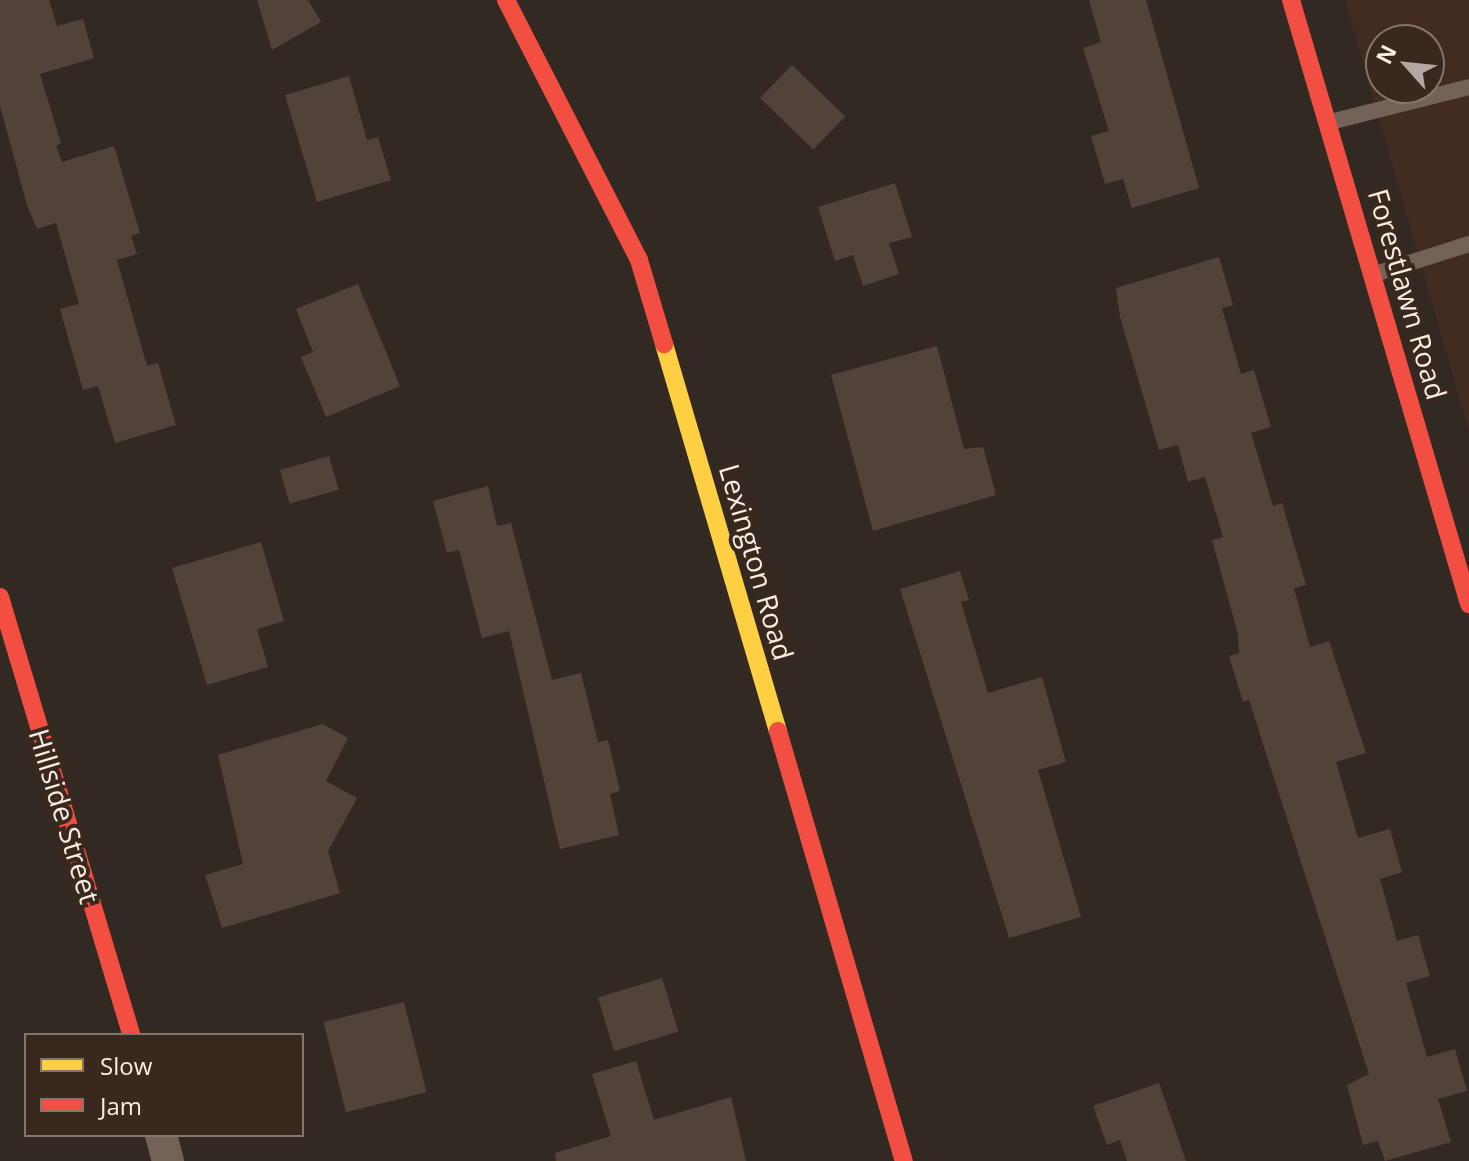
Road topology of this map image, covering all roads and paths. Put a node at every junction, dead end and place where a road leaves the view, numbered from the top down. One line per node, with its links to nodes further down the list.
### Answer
1 (506, 0): 12 (street, Lexington Road)
2 (1291, 0): 4 (street, Forestlawn Road)
3 (1469, 87): 4 (lane)
4 (1329, 122): 6 (street, Forestlawn Road)
5 (1469, 244): 6 (lane)
6 (1374, 275): 8 (street, Forestlawn Road)
7 (0, 597): 9 (street, Hillside Street)
8 (1469, 604)
9 (130, 1033)
10 (162, 1137): 11 (street)
11 (168, 1161)
12 (904, 1161)

